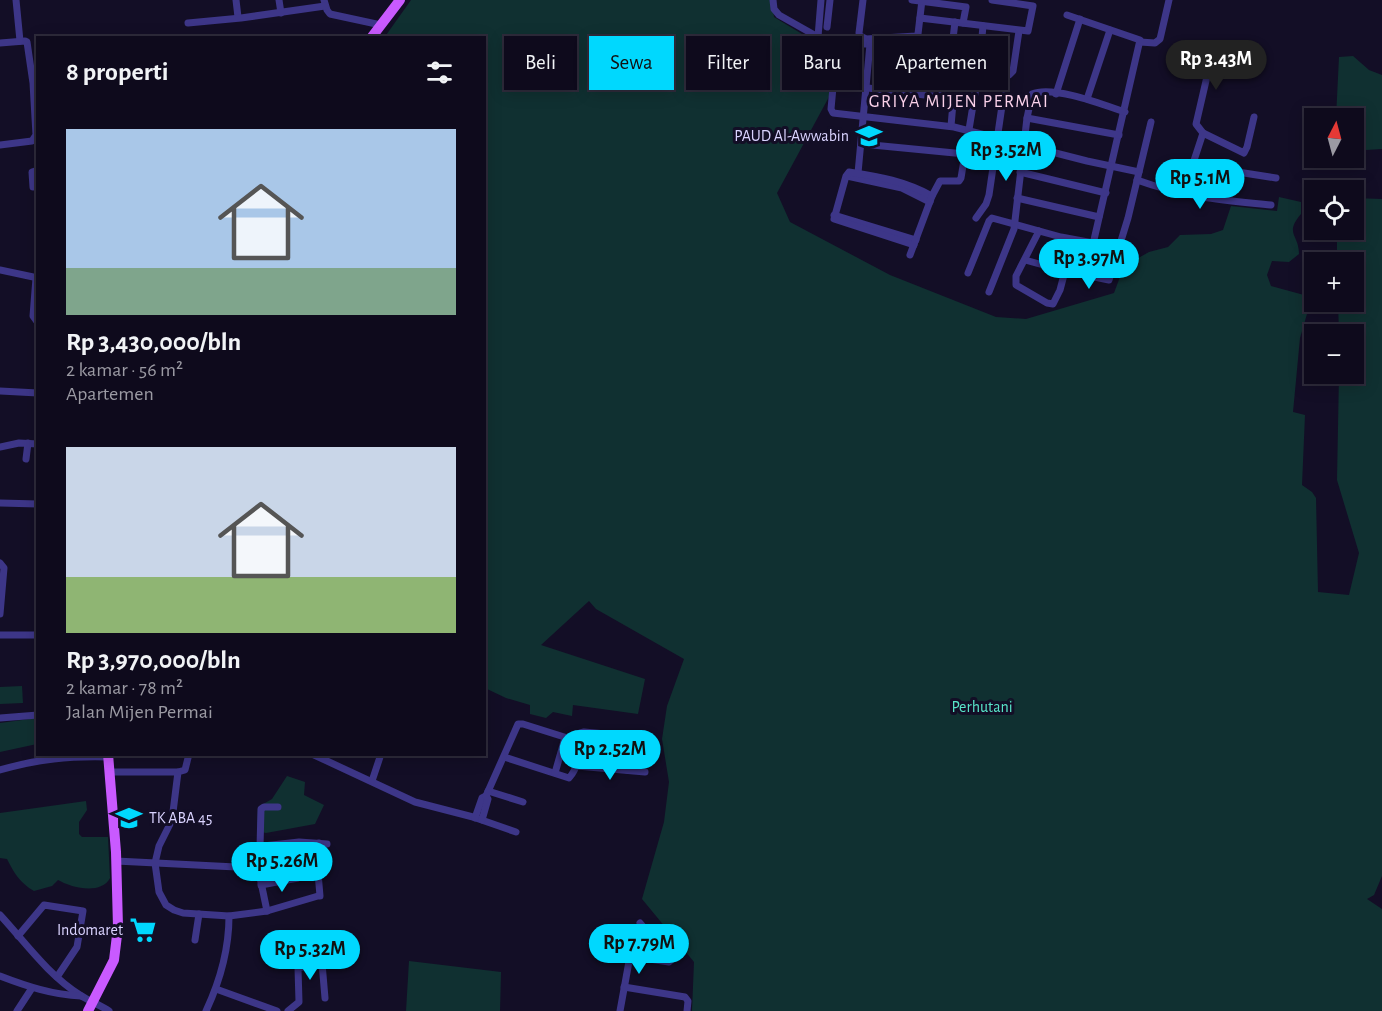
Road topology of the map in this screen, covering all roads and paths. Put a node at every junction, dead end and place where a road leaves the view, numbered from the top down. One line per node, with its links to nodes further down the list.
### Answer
1 (15, 0): 32 (street)
2 (236, 0): 17 (street)
3 (279, 0): 15 (street)
4 (400, 0): 22 (main road)
5 (773, 0): 28 (street)
6 (820, 0): 29 (street)
7 (830, 0): 24 (street)
8 (863, 0): 18 (street)
9 (912, 0): 12 (street)
10 (992, 0): 26 (street)
11 (1169, 0): 33 (street)
12 (922, 1): 14 (street); 18 (street)
13 (325, 3): 15 (street); 22 (street)
14 (968, 4): 21 (street)
15 (281, 13): 17 (street)
16 (1067, 15): 19 (street)
17 (238, 17): 20 (street)
18 (920, 18): 21 (street)
19 (1080, 19): 25 (street); 50 (street)
20 (188, 23)
21 (959, 23): 23 (street); 30 (street)
22 (381, 25): 27 (main road)
23 (983, 26): 26 (street); 31 (street)
24 (827, 27)
25 (1110, 30): 33 (street); 52 (street)
26 (1018, 31): 39 (street)
27 (373, 36)
28 (816, 36)
29 (818, 36)
30 (956, 36)
31 (982, 36)
32 (20, 41): 34 (street); 40 (street)
33 (1140, 42): 53 (street)
34 (0, 43)
35 (862, 44): 36 (street)
36 (870, 44): 37 (street); 41 (street)
37 (874, 44)
38 (1212, 55): 61 (street)
39 (1008, 74)
40 (35, 83): 54 (street)
41 (868, 88): 42 (street); 55 (street)
42 (874, 89)
43 (833, 90): 55 (street)
44 (891, 90): 49 (street)
45 (917, 90): 49 (street)
46 (942, 90): 51 (street)
47 (976, 90): 60 (street)
48 (1004, 92): 63 (street)
49 (917, 93): 51 (street)
50 (1056, 94): 52 (street); 57 (street)
51 (941, 97): 59 (street)
52 (1087, 99): 53 (street)
53 (1125, 112): 62 (street)
54 (36, 116): 64 (street)
55 (864, 116): 59 (street); 66 (street)
56 (1254, 117): 61 (street)
57 (1027, 118): 62 (street); 65 (street)
58 (1151, 122): 73 (street)
59 (951, 126): 60 (street)
60 (969, 130): 63 (street); 68 (street)
61 (1203, 133): 69 (street)
62 (1119, 135): 70 (street)
63 (997, 137): 65 (street); 85 (street)
64 (36, 139): 67 (street)
65 (1024, 143): 70 (street); 72 (street)
66 (862, 144): 68 (street); 74 (street)
67 (0, 145)
68 (965, 154): 82 (street)
69 (1193, 165): 76 (street); 80 (street)
70 (1112, 166): 73 (street); 79 (street)
71 (36, 171): 78 (street)
72 (1020, 172): 79 (street); 81 (street)
73 (1139, 172): 77 (street)
74 (858, 173): 75 (street); 82 (street)
75 (846, 176): 82 (street); 88 (street)
76 (1276, 178)
77 (1137, 180): 80 (street); 90 (street)
78 (33, 187)
79 (1106, 193): 84 (street)
80 (1184, 194): 83 (street)
81 (1017, 198): 84 (street); 86 (street)
82 (931, 199): 88 (street)
83 (1271, 205)
84 (1099, 217): 89 (street)
85 (976, 218)
86 (1015, 224): 87 (street); 95 (street); 98 (street)
87 (1038, 231): 89 (street); 92 (street)
88 (915, 242): 91 (street)
89 (1093, 244): 90 (street)
90 (1120, 248): 94 (street)
91 (910, 255)
92 (1024, 260): 94 (street); 94 (street)
93 (0, 270): 96 (street)
94 (1065, 271)
95 (968, 273)
96 (36, 278)
97 (36, 288): 99 (street)
98 (989, 292)
99 (36, 320)
100 (0, 391): 101 (street)
101 (36, 393)
102 (28, 443): 103 (street); 104 (street); 105 (street)
103 (36, 444)
104 (0, 447)
105 (26, 459)
106 (0, 503): 107 (street)
107 (36, 504)
108 (0, 563): 109 (street)
109 (0, 614)
110 (0, 635): 111 (street)
111 (36, 635)
112 (36, 715): 113 (street)
113 (0, 718)
114 (565, 738): 115 (street); 120 (street); 127 (street)
115 (577, 741): 121 (street); 123 (street)
116 (108, 756): 122 (street); 124 (main road)
117 (188, 756): 125 (street)
118 (316, 756): 128 (street)
119 (380, 756): 128 (street)
120 (504, 757): 127 (street); 129 (street)
121 (576, 766): 123 (street); 127 (street)
122 (0, 770)
123 (627, 770): 126 (street)
124 (110, 772): 125 (street); 137 (main road)
125 (178, 772): 138 (street)
126 (645, 772)
127 (555, 773)
128 (372, 781): 132 (street)
129 (487, 794): 130 (street); 132 (street)
130 (523, 802)
131 (278, 807): 136 (street)
132 (478, 819): 133 (street)
133 (516, 832)
134 (319, 843): 135 (street); 136 (street); 142 (street)
135 (327, 844)
136 (260, 847): 139 (street)
137 (116, 861): 138 (street); 158 (main road)
138 (155, 863): 139 (street); 143 (street)
139 (258, 868): 141 (street)
140 (298, 878): 141 (street)
141 (261, 885): 142 (street)
142 (267, 911): 145 (street)
143 (199, 914): 145 (street); 148 (street)
144 (0, 915): 147 (street)
145 (229, 916): 155 (street)
146 (640, 923): 150 (street)
147 (18, 936): 152 (street); 152 (street)
148 (195, 940)
149 (624, 946): 150 (street)
150 (630, 956): 153 (street)
151 (0, 976): 154 (street)
152 (57, 976): 156 (street)
153 (624, 987): 164 (street); 165 (street)
154 (32, 988): 156 (street); 160 (street)
155 (216, 989): 162 (street); 163 (street)
156 (81, 996): 158 (street)
157 (325, 998): 159 (street)
158 (91, 1006): 161 (street)
159 (290, 1010)
160 (17, 1011)
161 (109, 1011)
162 (206, 1011)
163 (277, 1011)
164 (620, 1011)
165 (687, 1011)

